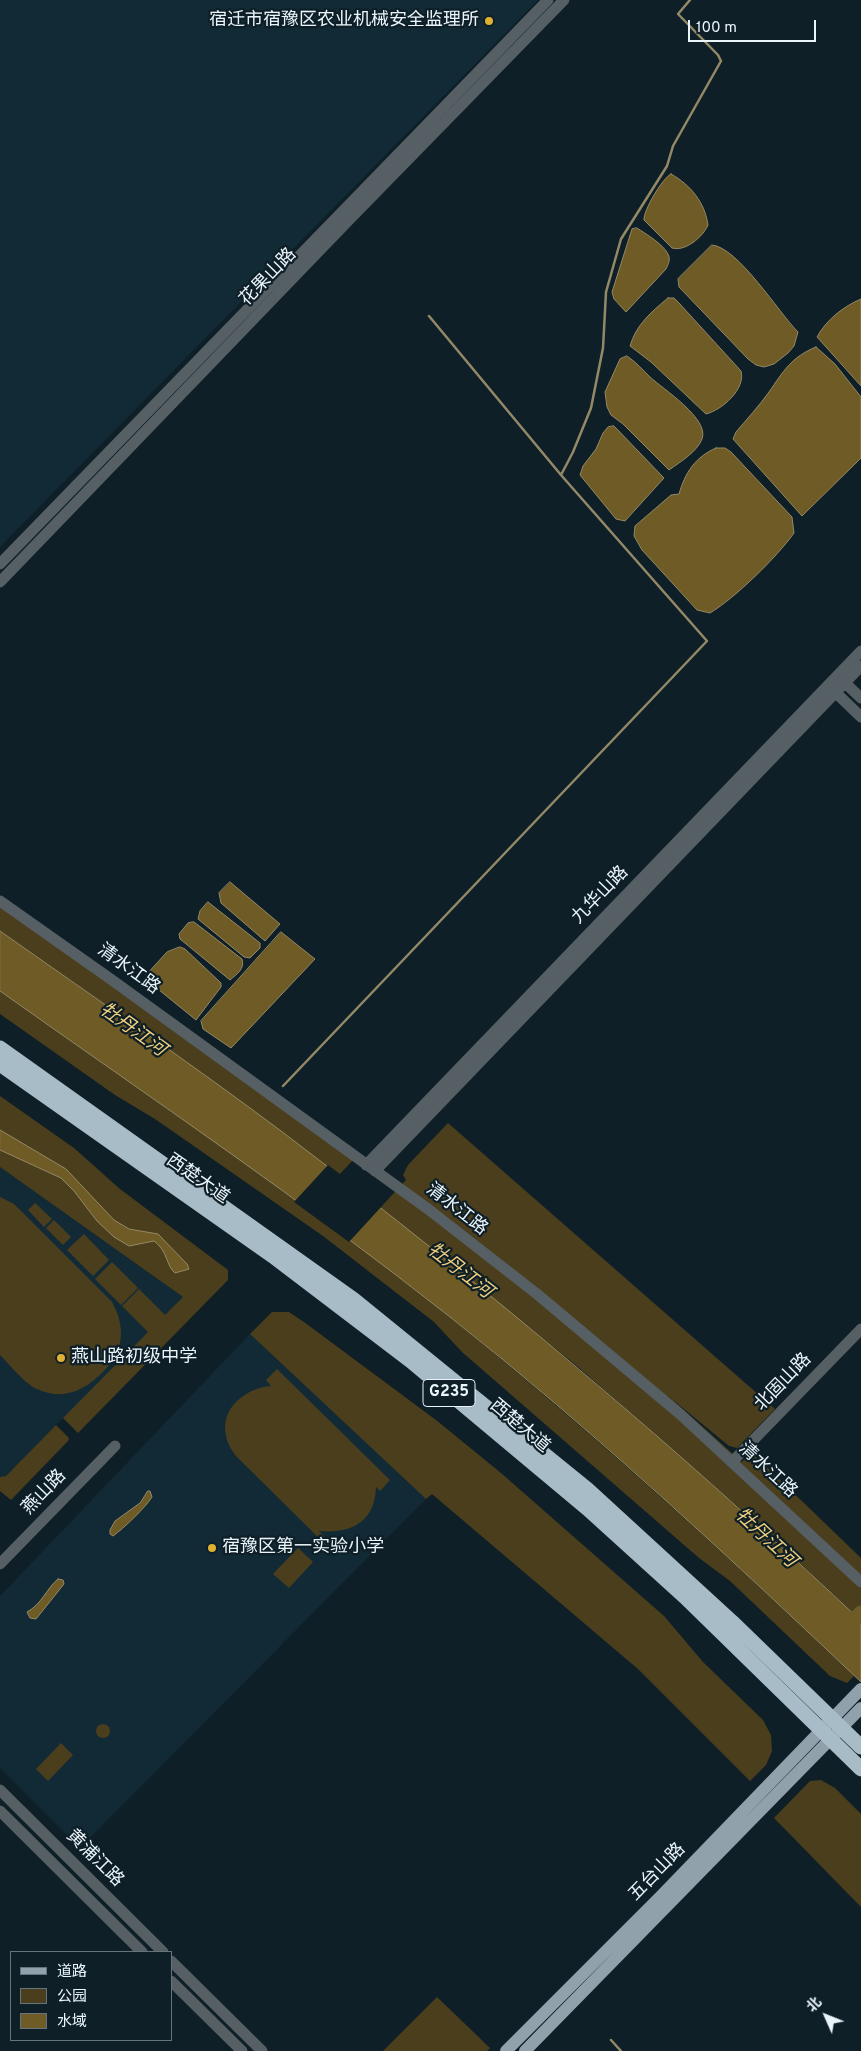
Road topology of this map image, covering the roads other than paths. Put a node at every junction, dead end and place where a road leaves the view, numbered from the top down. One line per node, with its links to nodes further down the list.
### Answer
1 (548, 0): 3 (street, 花果山路)
2 (564, 0): 4 (street, 花果山路)
3 (0, 564)
4 (0, 582)
5 (861, 651): 7 (street, 九华山路)
6 (861, 666): 7 (street, 九华山路)
7 (841, 679): 8 (street, 九华山路); 9 (street)
8 (832, 689): 10 (street); 14 (street, 九华山路)
9 (861, 698)
10 (861, 717)
11 (0, 901): 14 (street, 清水江路)
12 (0, 1048): 22 (highway, 西楚大道 / G235)
13 (0, 1064): 23 (highway, 西楚大道 / G235)
14 (371, 1168): 17 (street, 清水江路)
15 (861, 1329): 17 (street, 北固山路)
16 (115, 1446): 18 (street, 燕山路)
17 (732, 1462): 19 (street, 清水江路)
18 (0, 1564)
19 (860, 1580)
20 (861, 1689): 22 (main road)
21 (859, 1710): 22 (main road)
22 (837, 1723): 23 (main road, 五台山路); 24 (highway, 西楚大道 / G235)
23 (826, 1735): 25 (highway, 西楚大道 / G235); 34 (main road, 五台山路); 35 (main road, 五台山路)
24 (861, 1747)
25 (861, 1769)
26 (0, 1790): 29 (street, 黄浦江路)
27 (0, 1811): 28 (street, 黄浦江路)
28 (141, 1951)
29 (162, 1951)
30 (172, 1962): 33 (street)
31 (172, 1982): 32 (street)
32 (242, 2051)
33 (262, 2051)
34 (506, 2051)
35 (525, 2051)

